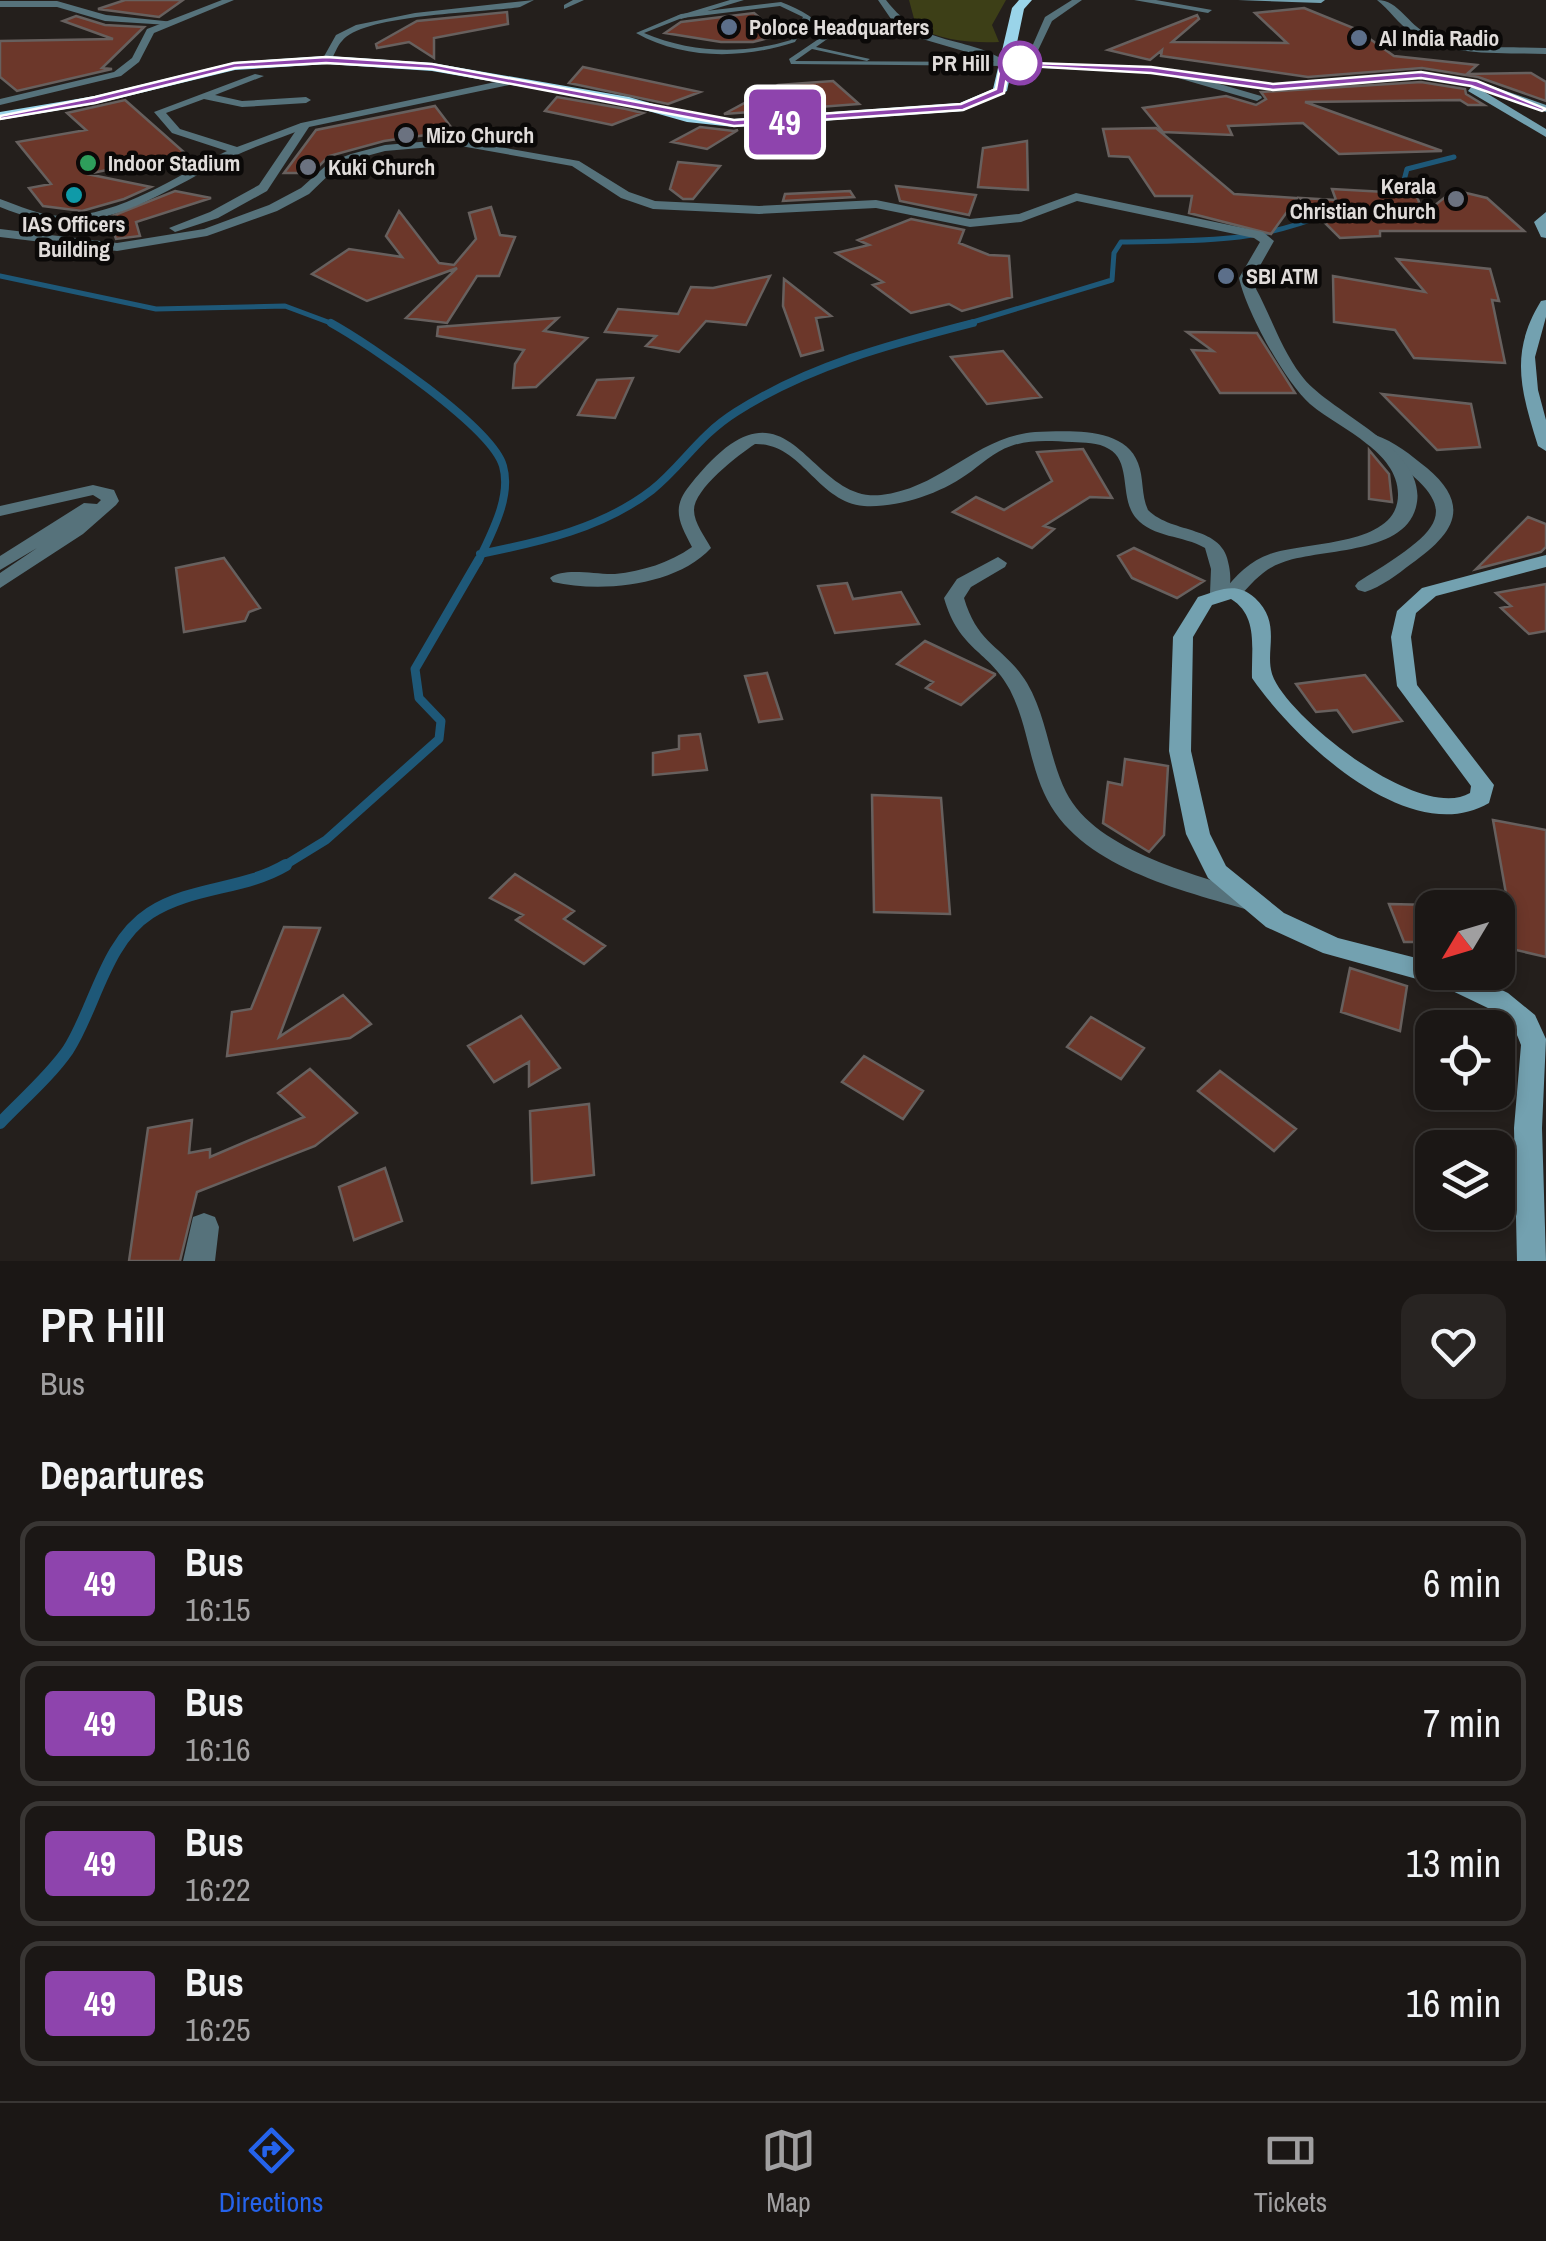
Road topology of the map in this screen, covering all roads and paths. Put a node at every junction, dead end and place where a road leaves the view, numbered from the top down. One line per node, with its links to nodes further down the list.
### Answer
1 (66, 0): 20 (street)
2 (230, 0): 21 (street)
3 (485, 0): 22 (street)
4 (530, 0): 22 (street)
5 (580, 0): 16 (street)
6 (740, 0): 18 (street)
7 (882, 0): 23 (street)
8 (898, 0): 23 (street)
9 (1026, 0): 28 (highway)
10 (1078, 0): 27 (street)
11 (1138, 0): 17 (street)
12 (1242, 0): 13 (main road)
13 (1320, 0)
14 (1381, 0): 25 (street)
15 (0, 4): 20 (street)
16 (566, 7)
17 (1208, 10)
18 (681, 16): 19 (lane); 19 (lane)
19 (806, 18): 24 (lane)
20 (144, 20): 21 (street)
21 (169, 22): 37 (street)
22 (377, 22): 26 (street)
23 (900, 27): 28 (street)
24 (816, 48): 29 (lane); 29 (lane)
25 (1546, 51)
26 (326, 60): 32 (highway); 39 (highway)
27 (1027, 63): 28 (main road); 30 (main road)
28 (1005, 64): 29 (lane); 32 (highway)
29 (897, 66)
30 (1136, 69): 33 (main road); 35 (street)
31 (259, 76): 34 (street)
32 (505, 83): 40 (street)
33 (1473, 83): 38 (main road); 41 (main road)
34 (201, 96): 36 (street); 42 (street)
35 (1257, 98)
36 (306, 100)
37 (0, 102)
38 (1546, 109)
39 (0, 116)
40 (305, 125): 42 (street); 47 (street)
41 (1546, 134)
42 (239, 151): 43 (street)
43 (0, 202)
44 (1546, 216): 46 (main road)
45 (0, 233): 47 (street)
46 (1546, 234)
47 (69, 242): 49 (street)
48 (1546, 304): 50 (main road)
49 (1366, 435): 58 (street); 59 (street)
50 (1546, 446)
51 (109, 496): 52 (street); 55 (street); 57 (street)
52 (0, 511)
53 (1546, 560): 59 (main road)
54 (998, 563): 60 (street)
55 (0, 564)
56 (560, 578): 59 (street)
57 (0, 582)
58 (1365, 586)
59 (1227, 593): 60 (main road)
60 (1254, 903): 63 (main road)
61 (204, 1227): 62 (street)
62 (200, 1261)
63 (1534, 1261)

